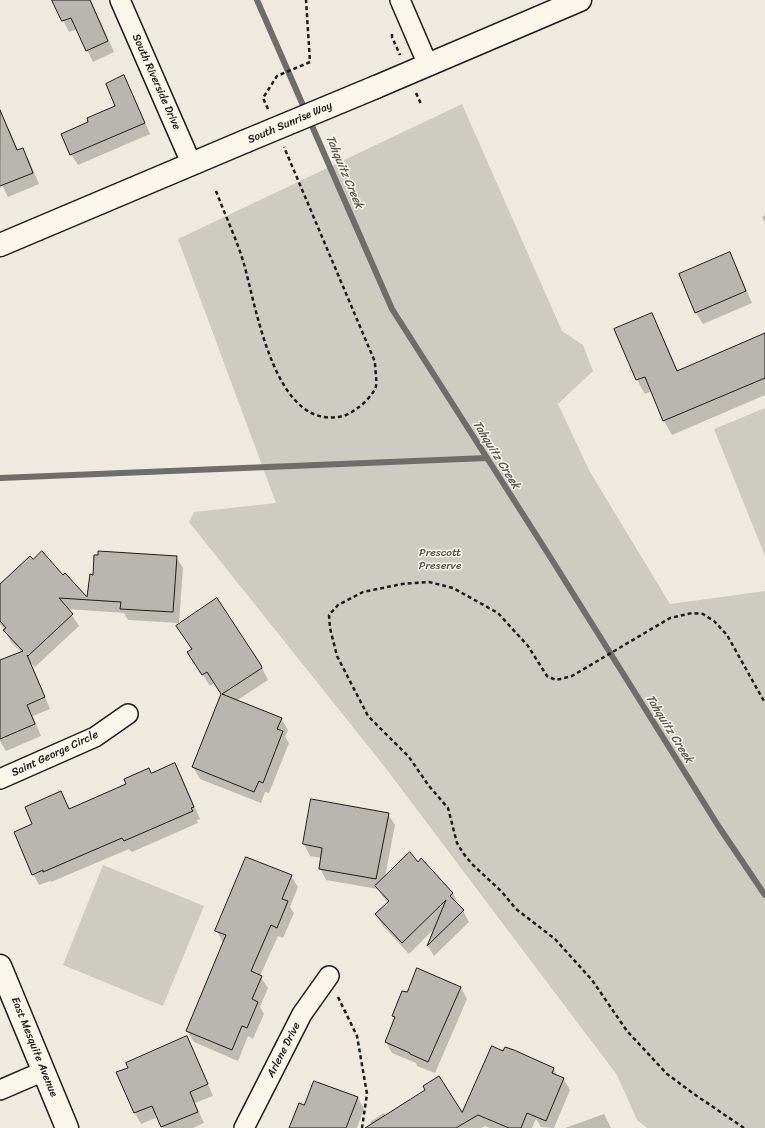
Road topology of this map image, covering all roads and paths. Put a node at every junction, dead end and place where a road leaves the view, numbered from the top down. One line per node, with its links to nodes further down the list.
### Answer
1 (120, 0): 8 (street, South Riverside Drive)
2 (306, 0): 6 (path)
3 (400, 0): 5 (street)
4 (580, 0): 5 (main road, South Sunrise Way)
5 (428, 65): 8 (main road, South Sunrise Way, bridge)
6 (270, 113)
7 (282, 142): 9 (path)
8 (192, 165): 10 (main road, South Sunrise Way)
9 (216, 191)
10 (0, 245)
11 (765, 703): 21 (path)
12 (128, 714): 13 (street, Saint George Circle)
13 (0, 780)
14 (0, 966): 16 (main road, East Mesquite Avenue)
15 (329, 976): 19 (street, Arlene Drive); 20 (path)
16 (44, 1071): 17 (street); 18 (main road, East Mesquite Avenue)
17 (0, 1090)
18 (67, 1128)
19 (244, 1128)
20 (362, 1128)
21 (744, 1128)

